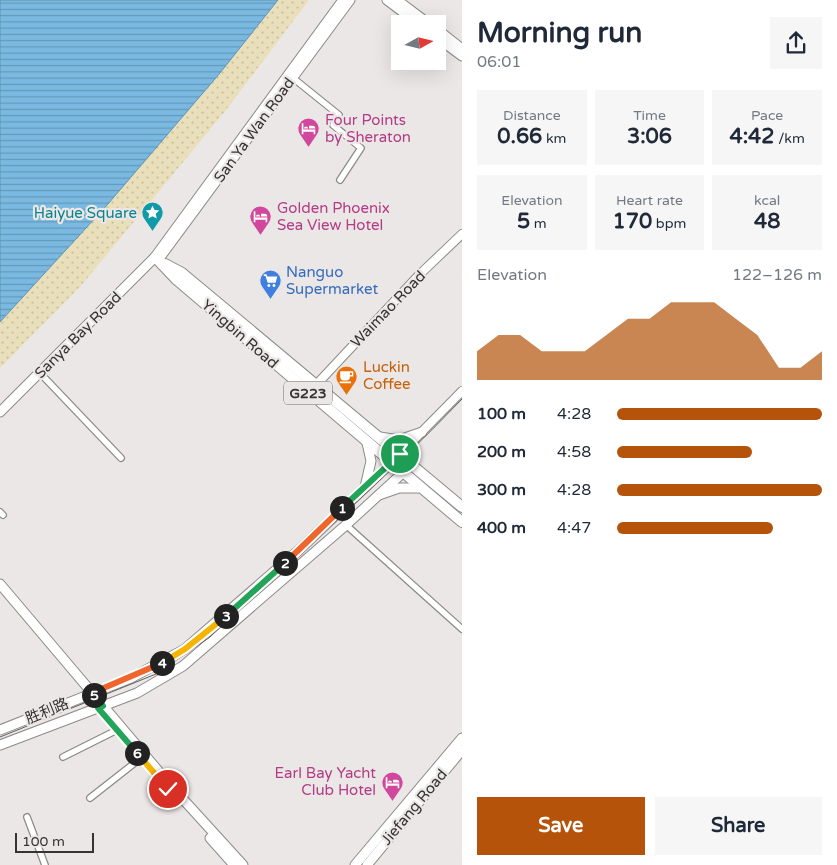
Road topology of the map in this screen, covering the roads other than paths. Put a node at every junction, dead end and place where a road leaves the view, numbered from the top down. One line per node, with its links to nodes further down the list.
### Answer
1 (343, 0): 14 (main road, San Ya Wan Road)
2 (350, 0): 11 (main road, San Ya Wan Road)
3 (387, 0): 5 (main road)
4 (398, 0): 6 (main road)
5 (407, 15)
6 (417, 15)
7 (446, 36): 9 (main road)
8 (446, 44): 10 (main road)
9 (462, 49)
10 (462, 56)
11 (293, 78): 12 (street); 14 (main road, San Ya Wan Road)
12 (340, 180)
13 (462, 234): 16 (street, Waimao Road)
14 (157, 258): 15 (main road, Sanya Bay Road); 16 (highway, Yingbin Road / G223); 21 (highway, Yingbin Road / G223)
15 (40, 373): 18 (main road, Sanya Bay Road); 23 (street)
16 (316, 385): 20 (highway, Yingbin Road / G223)
17 (462, 391): 19 (street, 胜利路)
18 (0, 412)
19 (422, 432): 20 (main road); 22 (street, 胜利路)
20 (378, 436): 22 (highway, Yingbin Road / G223)
21 (367, 443): 24 (highway, Yingbin Road / G223); 27 (main road)
22 (400, 454): 24 (main road, 胜利路); 25 (highway, Yingbin Road / G223)
23 (121, 458)
24 (391, 462): 26 (highway, Yingbin Road / G223); 27 (main road, 胜利路)
25 (412, 464): 26 (main road, 胜利路); 30 (highway, Yingbin Road / G223)
26 (403, 472): 28 (highway, Yingbin Road / G223); 29 (main road, 胜利路)
27 (365, 487): 36 (main road, 胜利路)
28 (422, 488): 29 (main road); 31 (highway, Yingbin Road / G223)
29 (379, 495): 32 (main road, 胜利路)
30 (462, 507)
31 (462, 522)
32 (346, 525): 35 (street); 37 (main road, 胜利路)
33 (0, 584): 36 (main road)
34 (0, 593): 36 (main road)
35 (462, 629)
36 (89, 694): 37 (main road); 38 (main road, 胜利路)
37 (101, 707): 39 (main road); 41 (main road, 胜利路); 49 (main road)
38 (0, 730)
39 (117, 730): 43 (street); 44 (main road)
40 (462, 738): 50 (main road, Jiefang Road)
41 (0, 745)
42 (462, 750): 51 (main road, Jiefang Road)
43 (63, 756)
44 (141, 758): 45 (street); 48 (main road)
45 (90, 798)
46 (27, 817): 47 (street)
47 (45, 865)
48 (234, 865)
49 (243, 865)
50 (355, 865)
51 (366, 865)

